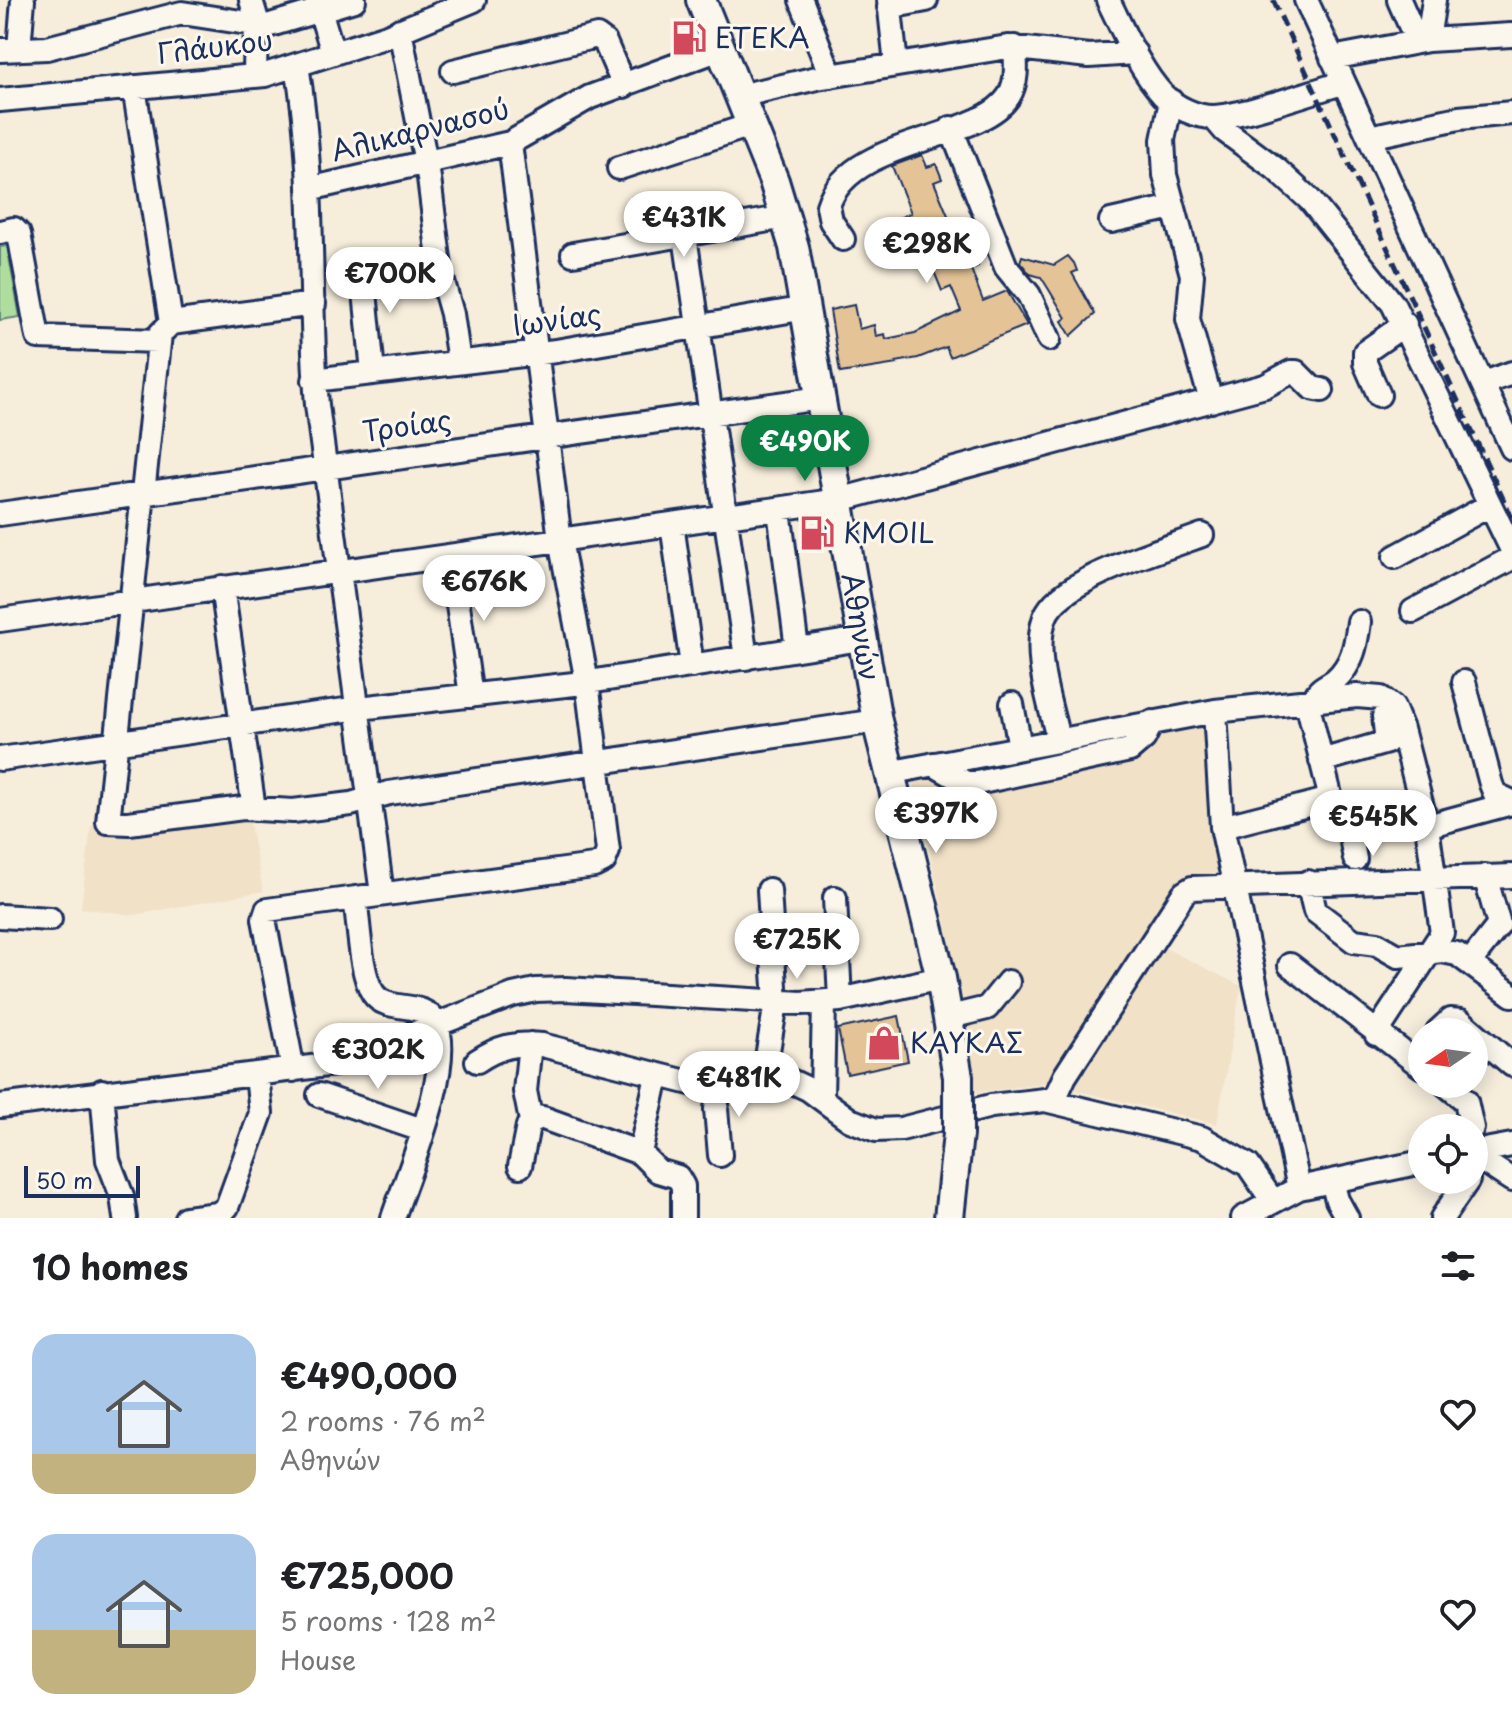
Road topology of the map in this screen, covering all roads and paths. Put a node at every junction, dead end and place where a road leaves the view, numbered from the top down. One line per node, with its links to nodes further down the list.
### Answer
1 (23, 0): 20 (street)
2 (251, 0): 14 (street)
3 (354, 0): 13 (street)
4 (474, 0): 15 (street, Γλάυκου)
5 (701, 0): 19 (main road, Αθηνών)
6 (801, 0): 28 (street)
7 (926, 0): 12 (street)
8 (1108, 0): 22 (street)
9 (1306, 0): 23 (street)
10 (1399, 0): 17 (street)
11 (1434, 0): 17 (street)
12 (889, 4): 25 (street)
13 (318, 5): 14 (street); 21 (street)
14 (256, 26): 20 (street); 27 (street)
15 (400, 30): 21 (street, Γλάυκου); 41 (street)
16 (1511, 35): 17 (street)
17 (1422, 41): 23 (street)
18 (1015, 47): 22 (street); 25 (street); 38 (street)
19 (720, 49): 30 (street, Αλικαρνασού); 32 (main road, Αθηνών)
20 (10, 50)
21 (333, 53): 24 (street, Γλάυκου)
22 (1135, 53): 34 (street)
23 (1332, 58): 29 (street)
24 (297, 65): 27 (street, Γλάυκου); 43 (street)
25 (896, 65): 28 (street)
26 (453, 71): 30 (street)
27 (255, 76): 31 (street, Γλάυκου)
28 (831, 76): 32 (street)
29 (1343, 83): 36 (street); 39 (street)
30 (624, 86): 40 (street, Αλικαρνασού)
31 (134, 87): 33 (street, Γλάυκου); 56 (street)
32 (739, 96): 37 (main road, Αθηνών)
33 (0, 100)
34 (1171, 101): 36 (street); 44 (street)
35 (1512, 113): 39 (street)
36 (1213, 117): 54 (street)
37 (751, 125): 42 (street); 45 (main road, Αθηνών)
38 (951, 128): 49 (street); 57 (street)
39 (1369, 137): 63 (street)
40 (510, 143): 41 (street, Αλικαρνασού); 58 (street)
41 (426, 164): 43 (street, Αλικαρνασού); 59 (street)
42 (619, 168)
43 (309, 189): 52 (street)
44 (1173, 207): 46 (street); 67 (street)
45 (786, 217): 48 (street); 53 (main road, Αθηνών)
46 (1111, 221)
47 (0, 232): 56 (street)
48 (685, 236): 50 (street); 55 (street)
49 (843, 239)
50 (573, 254)
51 (362, 262): 60 (street)
52 (314, 304): 56 (street); 62 (street)
53 (806, 308): 55 (street, Ιωνίας); 66 (main road, Αθηνών)
54 (1405, 324): 65 (street); 74 (street)
55 (698, 328): 58 (street, Ιωνίας); 68 (street)
56 (164, 332): 72 (street)
57 (1049, 339)
58 (537, 354): 59 (street, Ιωνίας); 69 (street)
59 (459, 362): 60 (street, Ιωνίας)
60 (373, 372): 62 (street, Ιωνίας)
61 (1512, 373): 63 (street)
62 (314, 380): 71 (street)
63 (1484, 383): 70 (street)
64 (1322, 390): 67 (street)
65 (1379, 395)
66 (821, 398): 68 (street, Τροίας); 73 (main road, Αθηνών)
67 (1211, 401): 73 (street)
68 (711, 414): 69 (street, Τροίας); 77 (street)
69 (547, 436): 71 (street, Τροίας); 80 (street)
70 (1512, 448)
71 (325, 467): 72 (street, Τροίας); 85 (street)
72 (142, 491): 76 (street, Τροίας); 87 (street)
73 (840, 505): 75 (street); 91 (main road, Αθηνών)
74 (1490, 505): 81 (street); 83 (street)
75 (779, 510): 77 (street); 92 (street)
76 (0, 514)
77 (725, 517): 78 (street); 93 (street)
78 (672, 524): 80 (street); 94 (street)
79 (1202, 535): 106 (street)
80 (560, 540): 82 (street); 95 (street)
81 (1512, 550)
82 (451, 556): 85 (street); 97 (street)
83 (1395, 557)
84 (1512, 558): 88 (street)
85 (340, 571): 86 (street); 100 (street)
86 (222, 587): 87 (street); 105 (street)
87 (132, 600): 89 (street); 107 (street)
88 (1413, 611)
89 (0, 620)
90 (1359, 622): 98 (street)
91 (861, 639): 92 (street); 103 (main road, Αθηνών)
92 (797, 649): 93 (street)
93 (746, 658): 94 (street)
94 (692, 666): 95 (street)
95 (587, 682): 97 (street); 111 (street)
96 (1464, 682): 116 (street)
97 (471, 696): 100 (street)
98 (1310, 701): 101 (street); 110 (street); 118 (street)
99 (1012, 704): 108 (street)
100 (359, 708): 105 (street); 114 (street)
101 (1215, 711): 104 (street); 119 (street)
102 (1384, 716): 110 (street)
103 (877, 721): 111 (street); 113 (main road, Αθηνών)
104 (1152, 722): 106 (street); 112 (street)
105 (242, 726): 107 (street); 117 (street)
106 (1058, 739): 108 (street)
107 (117, 744): 109 (street); 117 (street)
108 (1020, 747): 112 (street)
109 (0, 759)
110 (1321, 761): 115 (street)
111 (599, 764): 114 (street); 127 (street)
112 (933, 764): 113 (street)
113 (888, 773): 135 (main road, Αθηνών)
114 (369, 799): 117 (street); 127 (street)
115 (1331, 799): 119 (street); 120 (street)
116 (1512, 803): 118 (street)
117 (254, 809)
118 (1427, 826): 123 (street)
119 (1222, 827): 125 (street)
120 (1355, 859)
121 (1485, 876): 122 (street); 123 (street); 133 (street)
122 (1512, 876)
123 (1436, 881): 124 (street); 132 (street)
124 (1308, 882): 125 (street); 132 (street)
125 (1233, 884): 156 (street); 169 (street)
126 (769, 890): 139 (street)
127 (382, 894): 128 (street)
128 (355, 898): 141 (street); 149 (street)
129 (835, 898): 138 (street)
130 (0, 916): 131 (street)
131 (50, 919)
132 (1431, 952): 133 (street); 142 (street)
133 (1470, 962): 137 (street)
134 (1290, 965): 142 (street)
135 (941, 978): 138 (street); 140 (main road, Αθηνών)
136 (1008, 982): 140 (street)
137 (1512, 995)
138 (832, 1001): 139 (street); 155 (street)
139 (776, 1003): 141 (street); 148 (street)
140 (950, 1017): 176 (main road, Αθηνών, bridge)
141 (436, 1023): 149 (street); 159 (street)
142 (1376, 1034): 145 (street)
143 (530, 1044): 146 (street); 151 (street); 158 (street)
144 (1488, 1044): 147 (street)
145 (1408, 1057)
146 (477, 1061)
147 (1512, 1065)
148 (765, 1069): 152 (street); 155 (street)
149 (293, 1070): 150 (street)
150 (257, 1075): 153 (street); 175 (street)
151 (657, 1076): 152 (street); 162 (street)
152 (720, 1083): 163 (street)
153 (102, 1091): 157 (street); 174 (street)
154 (319, 1095): 159 (street)
155 (822, 1098): 156 (street)
156 (1054, 1100): 171 (street)
157 (0, 1106)
158 (531, 1121): 162 (street); 166 (street)
159 (422, 1130): 172 (street)
160 (1512, 1145): 161 (street)
161 (1488, 1150)
162 (640, 1153): 173 (street)
163 (720, 1155)
164 (1488, 1162): 167 (street)
165 (1408, 1165): 168 (street)
166 (520, 1166)
167 (1512, 1180)
168 (1332, 1181): 169 (street); 178 (street)
169 (1299, 1188): 171 (street)
170 (1458, 1194): 179 (street)
171 (1272, 1200): 177 (street)
172 (396, 1217)
173 (683, 1217)
174 (125, 1218)
175 (186, 1218)
176 (949, 1218)
177 (1243, 1218)
178 (1347, 1218)
179 (1442, 1218)

